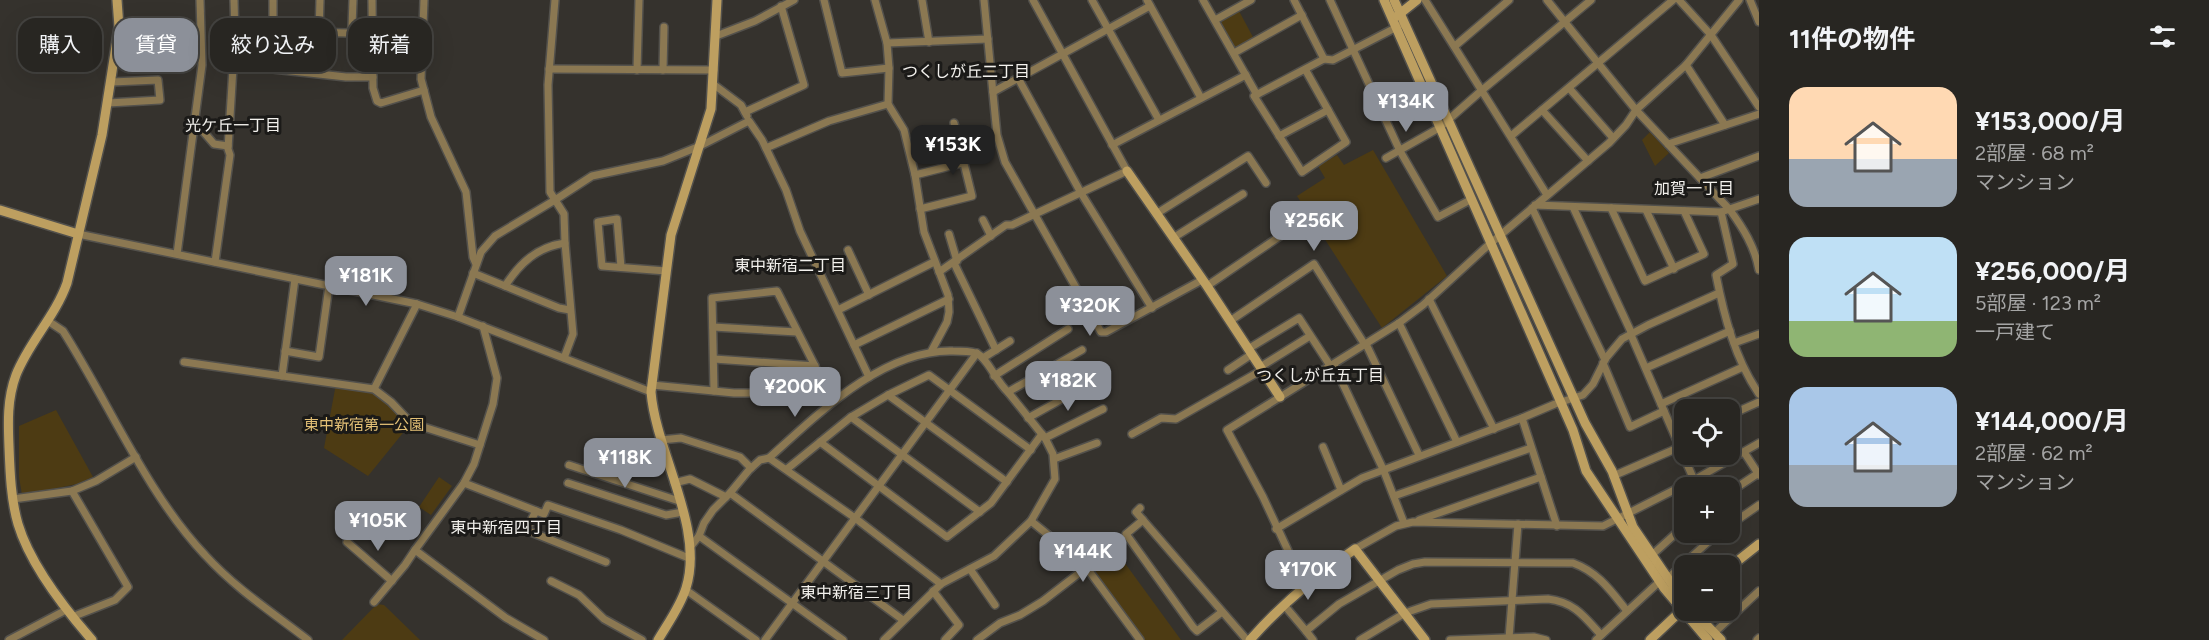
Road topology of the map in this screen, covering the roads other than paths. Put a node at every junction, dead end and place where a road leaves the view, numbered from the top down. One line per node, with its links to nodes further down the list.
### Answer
1 (117, 0): 68 (street)
2 (201, 0): 87 (street)
3 (234, 0): 96 (street)
4 (273, 0): 37 (street)
5 (321, 0): 38 (street)
6 (353, 0): 45 (street)
7 (372, 0): 66 (street)
8 (424, 0): 71 (street)
9 (555, 0): 59 (street)
10 (639, 0): 61 (street)
11 (717, 0): 47 (street)
12 (794, 0): 35 (street)
13 (824, 0): 58 (street)
14 (875, 0): 50 (street)
15 (922, 0): 49 (street)
16 (984, 0): 48 (street)
17 (1033, 0): 54 (street)
18 (1092, 0): 44 (street)
19 (1203, 0): 39 (street)
20 (1251, 0): 39 (street)
21 (1294, 0): 36 (street)
22 (1330, 0): 52 (street)
23 (1384, 0): 40 (street)
24 (1394, 0): 40 (street)
25 (1417, 0): 40 (street)
26 (1425, 0): 51 (street)
27 (1509, 0): 51 (street)
28 (1547, 0): 41 (street)
29 (1591, 0): 41 (street)
30 (1673, 0): 56 (street)
31 (1679, 0): 46 (street)
32 (1739, 0): 46 (street)
33 (1750, 0): 42 (street)
34 (1149, 3): 44 (street); 75 (street)
35 (781, 6): 47 (street); 82 (street)
36 (1302, 15): 53 (street); 55 (street)
37 (272, 18)
38 (320, 18)
39 (1215, 20): 53 (street)
40 (1398, 21): 52 (street); 86 (street); 90 (street)
41 (1564, 22): 56 (street); 72 (street)
42 (1759, 22)
43 (664, 27): 62 (street)
44 (1108, 29): 54 (street); 84 (street)
45 (336, 32)
46 (1711, 35): 57 (street); 78 (street)
47 (716, 36): 63 (street)
48 (988, 39): 49 (street); 73 (street)
49 (929, 42): 50 (street)
50 (887, 44): 58 (street)
51 (1455, 45): 72 (street)
52 (1353, 50): 55 (street); 99 (street)
53 (1234, 53): 65 (street)
54 (1062, 54): 67 (street); 95 (street)
55 (1324, 59): 60 (street)
56 (1598, 63): 70 (street); 81 (street)
57 (1686, 65): 81 (street); 89 (street)
58 (889, 68): 77 (street)
59 (549, 69): 61 (street); 113 (street)
60 (1305, 69): 74 (street); 79 (street)
61 (637, 70): 62 (street)
62 (663, 70): 63 (street)
63 (714, 70): 69 (street)
64 (300, 72): 66 (street)
65 (1246, 75): 74 (street); 75 (street)
66 (373, 77): 71 (street)
67 (1018, 78): 73 (street); 108 (street)
68 (112, 82): 76 (street); 76 (street)
69 (713, 84): 82 (street); 97 (street)
70 (1569, 88): 80 (street); 93 (street)
71 (424, 90): 140 (street)
72 (1481, 91): 86 (street); 92 (street)
73 (993, 92): 123 (street)
74 (1257, 95): 91 (street)
75 (1201, 98): 84 (street)
76 (108, 103): 127 (street)
77 (888, 104): 98 (street); 105 (street)
78 (1759, 107)
79 (1328, 110): 91 (street); 91 (street)
80 (1542, 110): 92 (street); 102 (street)
81 (1636, 110): 93 (street); 94 (street)
82 (745, 112): 85 (street)
83 (1759, 114): 89 (street)
84 (1159, 120): 95 (street)
85 (749, 121): 97 (street); 98 (street)
86 (1447, 121): 90 (street); 130 (street)
87 (195, 122): 96 (street); 136 (street)
88 (954, 123): 103 (street)
89 (1725, 125): 94 (street)
90 (1439, 128): 99 (street); 111 (street)
91 (1279, 136)
92 (1511, 136): 110 (street)
93 (1613, 138): 102 (street)
94 (1668, 144): 106 (street)
95 (1112, 145): 104 (street)
96 (228, 146): 137 (street)
97 (700, 146): 113 (street); 144 (street)
98 (766, 148): 158 (street)
99 (1400, 151): 101 (street); 111 (street)
100 (1759, 156): 106 (street)
101 (1386, 159)
102 (1588, 161): 110 (street)
103 (962, 163): 105 (street); 117 (street)
104 (1127, 171): 108 (street); 124 (street)
105 (915, 175): 117 (street)
106 (1700, 178): 120 (street)
107 (1266, 183): 124 (street)
108 (1081, 193): 123 (street); 156 (street)
109 (1243, 194): 131 (street)
110 (1547, 195): 114 (street)
111 (1472, 199): 133 (street)
112 (1759, 199): 120 (street)
113 (555, 200): 132 (street); 140 (street)
114 (1534, 207): 115 (street); 130 (street); 186 (street)
115 (1574, 207): 116 (street); 168 (street)
116 (1611, 208): 119 (street); 142 (street)
117 (920, 209): 138 (street)
118 (0, 210): 127 (street)
119 (1646, 210): 121 (street); 142 (street)
120 (1730, 210): 122 (street); 134 (street)
121 (1684, 211): 122 (street); 142 (street)
122 (1721, 212): 151 (street)
123 (1035, 214): 129 (street); 156 (street)
124 (1156, 214): 131 (street)
125 (1286, 216): 148 (street)
126 (983, 220): 129 (street)
127 (78, 234): 136 (street); 160 (street)
128 (949, 234): 139 (street)
129 (991, 236): 139 (street)
130 (1500, 236): 133 (street); 172 (street)
131 (1173, 238): 148 (street)
132 (565, 243): 150 (street); 157 (street)
133 (1491, 243): 154 (street); 176 (street)
134 (1755, 244): 143 (street)
135 (848, 250): 152 (street)
136 (177, 254): 137 (street)
137 (215, 262): 147 (street)
138 (934, 262): 145 (street); 152 (street)
139 (956, 262): 145 (street); 177 (street)
140 (476, 264): 146 (street)
141 (621, 267): 141 (street); 144 (street)
142 (1674, 269)
143 (1759, 270)
144 (666, 271): 196 (street)
145 (939, 272): 153 (street)
146 (473, 273): 150 (street); 159 (street)
147 (295, 279): 149 (street); 179 (street)
148 (1204, 283): 156 (street); 161 (street)
149 (329, 286): 155 (street); 179 (street)
150 (505, 286): 157 (street)
151 (1719, 293): 166 (street); 168 (street)
152 (869, 295): 158 (street)
153 (949, 299): 174 (street); 180 (street)
154 (1429, 299): 162 (street); 217 (street)
155 (417, 304): 159 (street); 198 (street)
156 (1152, 308)
157 (570, 310): 183 (street)
158 (838, 310): 174 (street)
159 (458, 317): 163 (street)
160 (48, 321): 234 (street); 256 (street)
161 (1230, 321): 175 (street); 181 (street)
162 (1399, 323): 175 (street); 223 (street)
163 (483, 326): 183 (street); 226 (street)
164 (713, 327): 167 (street); 167 (street); 184 (street)
165 (1068, 329): 194 (street)
166 (1730, 331): 173 (street); 190 (street)
167 (796, 332): 187 (street)
168 (1632, 334): 186 (street); 190 (street)
169 (1759, 334): 173 (street)
170 (1310, 336): 181 (street); 188 (street); 191 (street)
171 (1010, 341): 177 (street)
172 (1549, 341): 176 (street); 207 (street)
173 (1734, 343): 189 (street)
174 (854, 345): 195 (street)
175 (1366, 345): 188 (street); 233 (street)
176 (1536, 348): 208 (street)
177 (996, 350): 182 (street)
178 (1082, 350): 201 (street)
179 (285, 351): 193 (street)
180 (932, 351): 182 (street); 195 (street)
181 (1250, 352): 191 (street); 192 (street)
182 (980, 356): 194 (street); 199 (street)
183 (564, 358): 196 (street)
184 (714, 359): 187 (street); 200 (street)
185 (184, 362): 193 (street)
186 (1604, 362): 207 (street); 210 (street)
187 (814, 366): 204 (street)
188 (1333, 366): 206 (street); 239 (street)
189 (1743, 367): 202 (street); 210 (street)
190 (1646, 368): 210 (street)
191 (1261, 369): 206 (street); 219 (street)
192 (1228, 370)
193 (282, 376): 198 (street)
194 (994, 376): 201 (street)
195 (869, 377): 205 (street)
196 (651, 388): 200 (street); 221 (street)
197 (1080, 388): 214 (street)
198 (374, 389): 226 (street)
199 (950, 389): 203 (street); 216 (street); 229 (street)
200 (714, 391): 204 (street)
201 (1008, 392): 214 (street)
202 (1759, 394)
203 (888, 395): 213 (street); 216 (street)
204 (820, 397): 205 (street)
205 (836, 398): 235 (street)
206 (1280, 398): 273 (street)
207 (1574, 398): 208 (street); 242 (street)
208 (1561, 402): 215 (street); 266 (street)
209 (1759, 402): 212 (street)
210 (1663, 408): 218 (street)
211 (1103, 409): 220 (street)
212 (1740, 411)
213 (851, 417): 222 (street); 232 (street)
214 (1028, 418): 220 (street)
215 (1522, 418): 217 (street); 228 (street)
216 (926, 422): 232 (street); 245 (street)
217 (1494, 429): 223 (street)
218 (1674, 432)
219 (1132, 434)
220 (1044, 436): 229 (street); 236 (street)
221 (661, 440): 238 (street); 248 (street)
222 (820, 442): 240 (street); 249 (street)
223 (1456, 442): 233 (street)
224 (1097, 443): 236 (street)
225 (1759, 444): 231 (street)
226 (480, 446): 246 (street)
227 (1323, 447): 251 (street)
228 (1531, 447): 243 (street); 255 (street)
229 (1031, 450): 245 (street)
230 (1674, 450): 242 (street)
231 (1744, 452): 241 (street); 244 (street)
232 (902, 454): 249 (street); 262 (street)
233 (1419, 455): 239 (street)
234 (136, 457): 253 (street); 320 (street)
235 (769, 458): 238 (street); 240 (street)
236 (1054, 459): 267 (street)
237 (569, 465): 257 (street)
238 (751, 468): 254 (street)
239 (1383, 469): 251 (street); 255 (street)
240 (787, 470): 265 (street)
241 (1758, 475): 250 (street)
242 (1613, 476): 263 (street)
243 (1541, 477): 269 (street); 272 (street)
244 (1699, 477)
245 (1007, 482): 262 (street)
246 (464, 483): 260 (street); 281 (street)
247 (568, 483): 261 (street)
248 (674, 483): 254 (street); 257 (street)
249 (878, 486): 262 (street); 265 (street)
250 (1740, 486)
251 (1341, 490): 273 (street)
252 (1674, 490): 263 (street)
253 (72, 491): 256 (street); 307 (street)
254 (728, 495): 275 (street); 285 (street)
255 (1394, 496): 270 (street)
256 (13, 499): 307 (street)
257 (679, 501): 261 (street)
258 (1759, 505): 264 (street)
259 (1140, 508): 268 (street)
260 (536, 511): 283 (street); 286 (street)
261 (682, 512): 279 (street)
262 (980, 512)
263 (1628, 514): 266 (street); 282 (street)
264 (1740, 518)
265 (855, 519): 285 (street); 294 (street)
266 (1618, 519): 272 (street); 291 (street)
267 (1031, 520): 288 (street); 289 (street)
268 (1143, 520): 306 (street); 306 (street)
269 (1413, 522): 270 (street); 271 (street)
270 (1404, 523): 280 (street)
271 (1518, 524): 272 (street); 287 (street)
272 (1557, 526)
273 (1276, 529): 295 (street)
274 (1674, 535): 282 (street)
275 (699, 536): 279 (street); 302 (street)
276 (347, 542): 292 (street)
277 (1706, 543): 291 (street)
278 (1759, 544): 284 (street)
279 (691, 546): 283 (street)
280 (1355, 549): 290 (street); 295 (street)
281 (415, 550): 292 (street); 321 (street)
282 (1652, 555): 291 (street)
283 (691, 559): 296 (street)
284 (1740, 559)
285 (822, 561): 302 (street); 310 (street)
286 (606, 562)
287 (1515, 562): 290 (street); 300 (street); 305 (street)
288 (1087, 567): 327 (street); 328 (street)
289 (970, 569): 294 (street); 303 (street)
290 (1379, 580): 308 (street); 312 (street)
291 (1663, 580): 299 (street); 305 (street)
292 (392, 581): 301 (street)
293 (550, 581): 322 (street)
294 (941, 584): 297 (street)
295 (1305, 587): 304 (street)
296 (686, 590): 313 (street); 323 (street)
297 (933, 591): 310 (street); 326 (street)
298 (1759, 591): 316 (street)
299 (1674, 593)
300 (1511, 600): 308 (street); 314 (street); 315 (street)
301 (374, 602)
302 (793, 602): 324 (street); 325 (street)
303 (995, 605)
304 (1284, 605): 312 (street); 329 (street)
305 (1628, 611): 315 (street)
306 (1222, 612): 329 (street)
307 (69, 613): 318 (street); 319 (street)
308 (1405, 613): 331 (street); 332 (street)
309 (1674, 619): 335 (street)
310 (903, 620): 317 (street)
311 (1697, 621): 316 (street)
312 (1306, 632): 330 (street)
313 (663, 638)
314 (1509, 638): 333 (street); 334 (street)
315 (1599, 638)
316 (1711, 638)
317 (886, 639)
318 (9, 640)
319 (92, 640)
320 (308, 640)
321 (544, 640)
322 (642, 640)
323 (756, 640)
324 (765, 640)
325 (843, 640)
326 (945, 640)
327 (977, 640)
328 (1140, 640)
329 (1248, 640)
330 (1313, 640)
331 (1360, 640)
332 (1425, 640)
333 (1450, 640)
334 (1546, 640)
335 (1650, 640)

